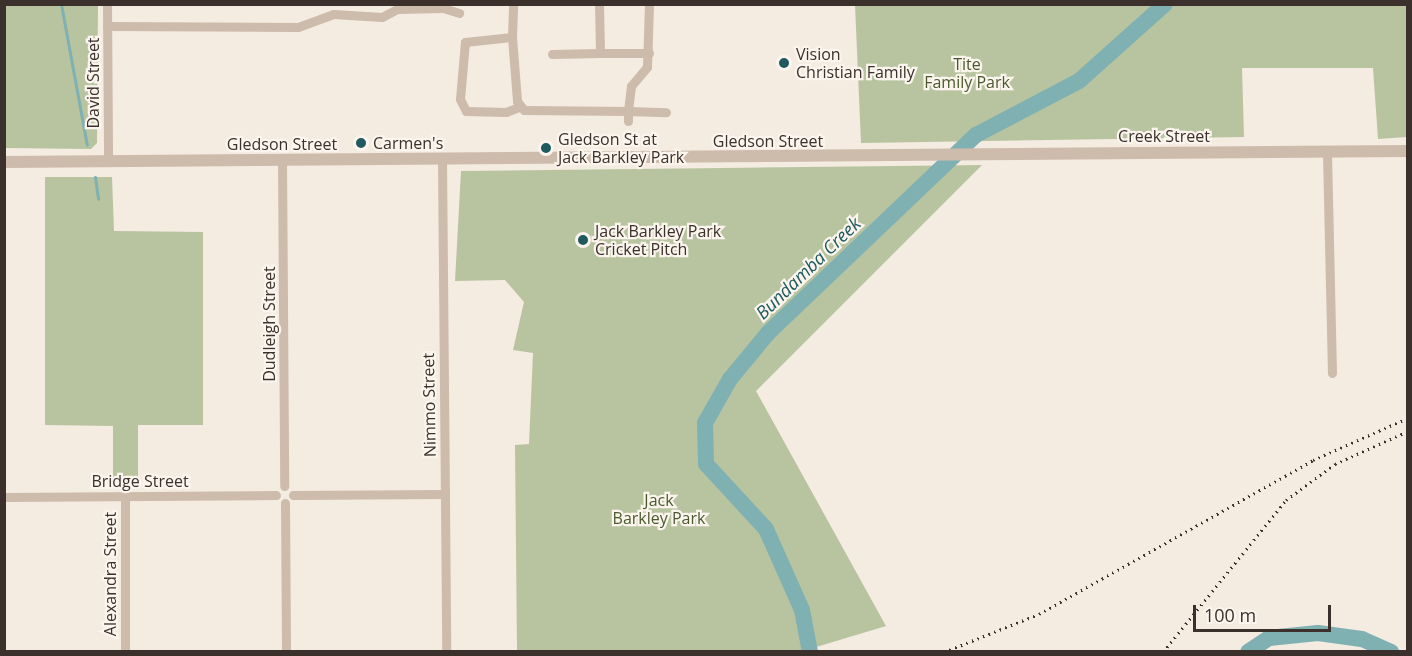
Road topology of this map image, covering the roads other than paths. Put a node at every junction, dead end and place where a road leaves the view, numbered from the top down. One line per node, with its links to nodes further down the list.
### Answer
1 (107, 4): 6 (street, David Street)
2 (513, 4): 7 (street)
3 (599, 4): 9 (street)
4 (649, 4): 8 (street)
5 (459, 13): 6 (street)
6 (107, 26): 19 (street, David Street)
7 (512, 38): 11 (street); 11 (street)
8 (649, 52): 9 (street); 12 (street)
9 (600, 53): 10 (street)
10 (552, 54)
11 (519, 107): 12 (street)
12 (628, 111): 13 (street); 14 (street)
13 (666, 112)
14 (628, 122)
15 (1407, 151): 16 (street, Creek Street)
16 (1327, 153): 17 (street, Creek Street); 22 (street)
17 (920, 156): 18 (street, Gledson Street)
18 (442, 159): 20 (street, Gledson Street); 24 (street, Nimmo Street)
19 (108, 161): 20 (street, Gledson Street); 21 (street, Gledson Street)
20 (282, 161): 23 (street, Dudleigh Street)
21 (4, 162)
22 (1332, 373)
23 (284, 486): 25 (street); 26 (street)
24 (445, 494): 26 (street); 32 (street, Nimmo Street)
25 (276, 495): 28 (street, Bridge Street); 29 (street)
26 (293, 495): 29 (street)
27 (4, 496): 28 (street, Bridge Street)
28 (125, 496): 30 (street, Alexandra Street)
29 (285, 503): 31 (street)
30 (125, 651)
31 (286, 651)
32 (446, 651)

